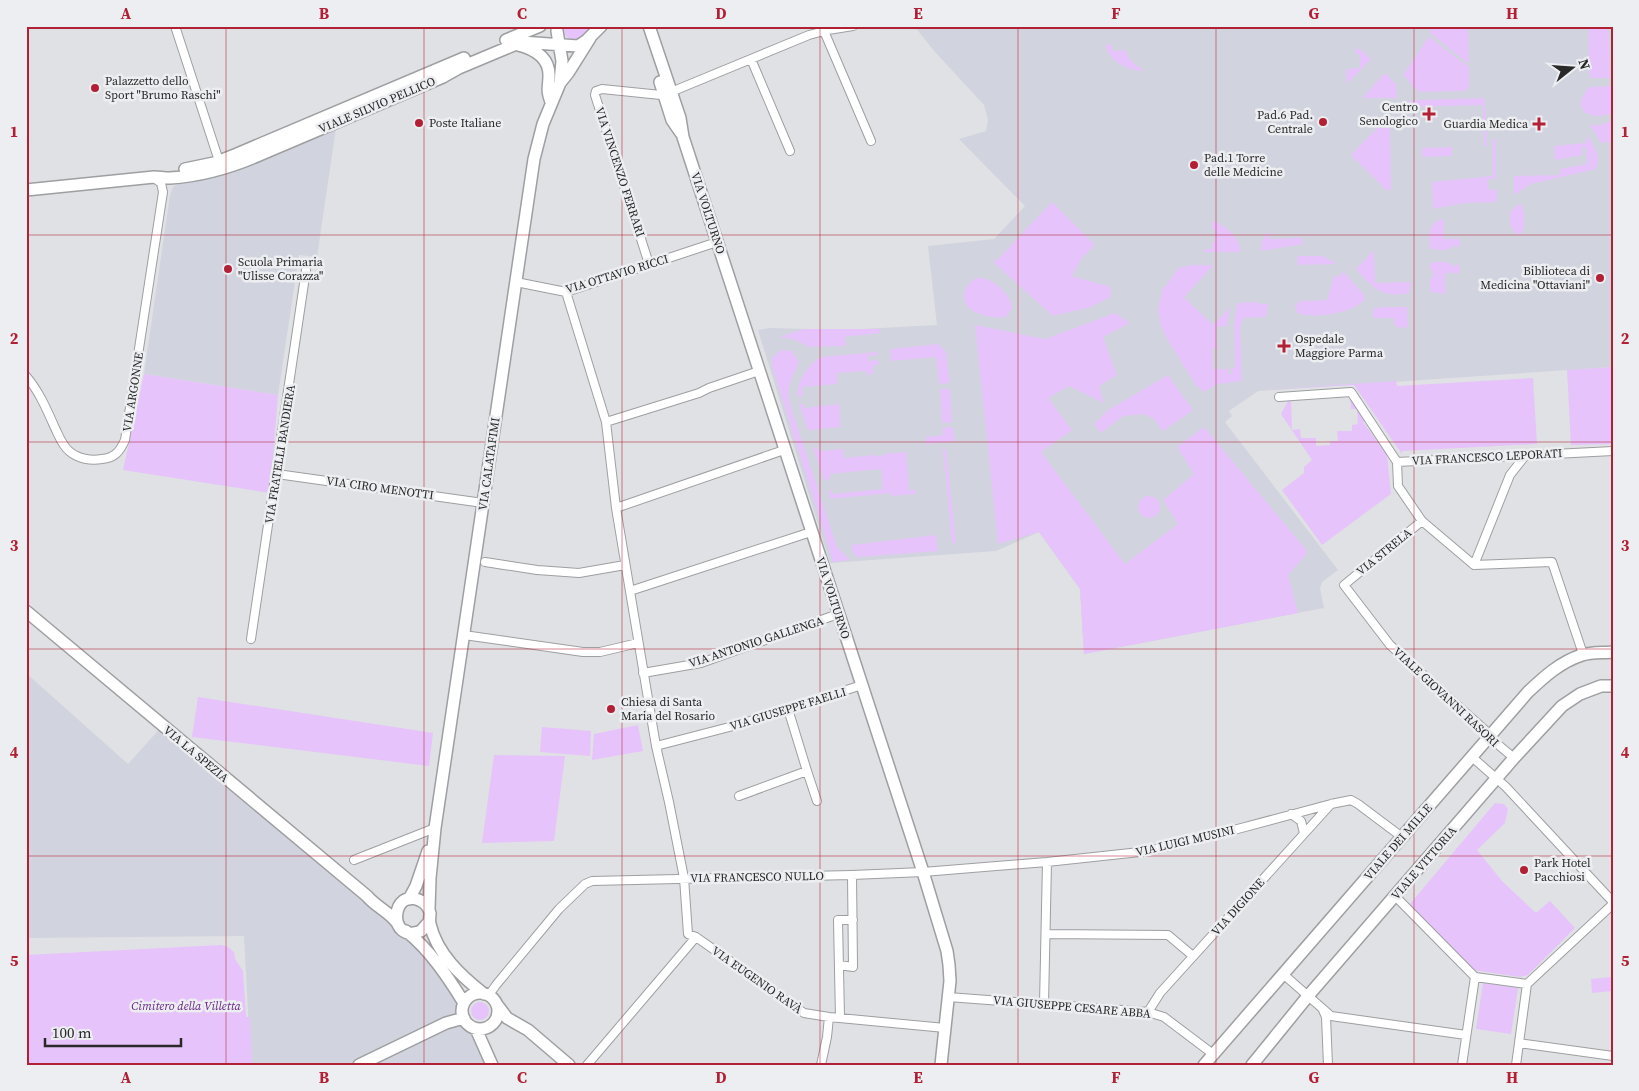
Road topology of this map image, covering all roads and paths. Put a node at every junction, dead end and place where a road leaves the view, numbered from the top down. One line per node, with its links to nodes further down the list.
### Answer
1 (175, 26): 21 (street)
2 (540, 26): 21 (main road, VIALE SILVIO PELLICO)
3 (601, 26): 10 (main road, VIA CALATAFIMI)
4 (642, 26): 17 (main road, VIA VOLTURNO)
5 (649, 26): 15 (main road, VIA VOLTURNO)
6 (653, 26): 15 (main road)
7 (853, 26): 9 (street)
8 (557, 29): 12 (main road, VIA CALATAFIMI); 13 (main road)
9 (824, 31): 14 (street); 19 (street)
10 (590, 38): 13 (main road, VIA CALATAFIMI); 16 (main road, VIA CALATAFIMI)
11 (511, 45): 12 (main road, VIALE SILVIO PELLICO); 18 (main road, VIA CALATAFIMI); 23 (main road, VIALE SILVIO PELLICO)
12 (559, 45): 13 (main road, VIALE SILVIO PELLICO); 16 (main road, VIA CALATAFIMI)
13 (572, 46)
14 (752, 59): 17 (street); 20 (street)
15 (662, 66): 17 (main road, VIA VOLTURNO)
16 (560, 83): 18 (main road, VIA CALATAFIMI)
17 (668, 95): 26 (main road, VIA VOLTURNO); 27 (street, VIA VINCENZO FERRARI)
18 (551, 102): 29 (main road, VIA CALATAFIMI)
19 (871, 141)
20 (790, 151)
21 (220, 161): 22 (main road, VIALE SILVIO PELLICO)
22 (150, 177): 23 (main road, VIALE SILVIO PELLICO); 24 (main road, VIALE SILVIO PELLICO); 25 (street)
23 (176, 177): 25 (street)
24 (26, 190)
25 (163, 192): 32 (street, VIA ARGONNE)
26 (717, 242): 27 (street, VIA OTTAVIO RICCI); 31 (main road, VIA VOLTURNO)
27 (650, 264): 30 (street, VIA OTTAVIO RICCI)
28 (306, 270): 39 (street, VIA FRATELLI BANDIERA)
29 (516, 282): 30 (street, VIA OTTAVIO RICCI); 40 (main road, VIA CALATAFIMI)
30 (566, 292): 34 (street, VIA EUGENIO RAVÀ)
31 (759, 371): 34 (street); 35 (main road, VIA VOLTURNO)
32 (26, 376)
33 (1278, 396): 38 (street)
34 (606, 422): 41 (street, VIA EUGENIO RAVÀ)
35 (784, 450): 41 (street); 43 (main road, VIA VOLTURNO)
36 (1613, 451): 37 (street, VIA FRANCESCO LEPORATI)
37 (1525, 456): 38 (street, VIA FRANCESCO LEPORATI); 46 (street)
38 (1397, 462): 42 (street, VIA FRANCESCO LEPORATI)
39 (277, 474): 40 (street, VIA CIRO MENOTTI); 52 (street, VIA FRATELLI BANDIERA)
40 (483, 503): 51 (main road, VIA CALATAFIMI)
41 (616, 508): 45 (street, VIA EUGENIO RAVÀ)
42 (1422, 521): 46 (street, VIA STRELA); 47 (street, VIA STRELA)
43 (811, 532): 48 (street); 50 (main road, VIA VOLTURNO)
44 (486, 562): 45 (street)
45 (625, 565): 48 (street, VIA EUGENIO RAVÀ)
46 (1474, 565): 55 (street)
47 (1344, 585): 60 (street, VIALE GIOVANNI RASORI)
48 (630, 591): 53 (street, VIA EUGENIO RAVÀ)
49 (26, 612): 78 (main road, VIA LA SPEZIA)
50 (838, 614): 56 (street, VIA ANTONIO GALLENGA); 57 (main road, VIA VOLTURNO)
51 (464, 636): 53 (street); 70 (main road, VIA CALATAFIMI)
52 (251, 639)
53 (638, 643): 56 (street, VIA EUGENIO RAVÀ)
54 (1613, 652): 55 (main road, VIALE DEI MILLE)
55 (1583, 654): 60 (main road, VIALE DEI MILLE)
56 (643, 673): 61 (street, VIA EUGENIO RAVÀ)
57 (862, 686): 59 (street, VIA GIUSEPPE FAELLI); 75 (main road, VIA VOLTURNO)
58 (1613, 686): 63 (main road, VIALE VITTORIA)
59 (788, 709): 61 (street, VIA GIUSEPPE FAELLI); 64 (street)
60 (1489, 737): 62 (main road, VIALE DEI MILLE); 63 (street, VIALE GIOVANNI RASORI)
61 (656, 746): 77 (street, VIA EUGENIO RAVÀ)
62 (1472, 756): 65 (street); 72 (main road, VIALE DEI MILLE)
63 (1514, 758): 65 (main road, VIALE VITTORIA)
64 (807, 771): 66 (street); 67 (street)
65 (1496, 778): 79 (main road, VIALE VITTORIA); 81 (street)
66 (740, 796)
67 (817, 801)
68 (1331, 804): 69 (street, VIA LUIGI MUSINI); 71 (street, VIA DIGIONE); 72 (street, VIA LUIGI MUSINI)
69 (1292, 814): 71 (street); 74 (street, VIA LUIGI MUSINI)
70 (435, 828): 73 (street); 80 (main road, VIA CALATAFIMI); 82 (main road, VIA CALATAFIMI)
71 (1304, 833): 88 (street, VIA DIGIONE)
72 (1402, 837): 90 (main road, VIALE DEI MILLE)
73 (354, 860)
74 (1047, 862): 75 (street, VIA LUIGI MUSINI); 86 (street)
75 (923, 872): 76 (street, VIA FRANCESCO NULLO); 95 (main road, VIA VOLTURNO)
76 (852, 875): 77 (street, VIA FRANCESCO NULLO); 83 (street)
77 (684, 878): 87 (street, VIA EUGENIO RAVÀ); 93 (street, VIA FRANCESCO NULLO)
78 (367, 896): 80 (main road, VIA LA SPEZIA); 85 (main road, VIA LA SPEZIA)
79 (1395, 896): 91 (street); 94 (main road, VIALE VITTORIA)
80 (407, 900): 82 (main road, VIA LA SPEZIA); 85 (main road)
81 (1613, 903): 92 (street)
82 (429, 909): 84 (main road)
83 (853, 920): 89 (street); 89 (street)
84 (429, 922): 85 (main road); 93 (main road)
85 (402, 928): 96 (main road, VIA LA SPEZIA)
86 (1046, 934): 88 (street); 97 (street)
87 (696, 937): 102 (street, VIA EUGENIO RAVÀ); 114 (street)
88 (1193, 956): 100 (street, VIA DIGIONE)
89 (839, 966): 103 (street)
90 (1282, 974): 94 (street); 108 (main road, VIALE DEI MILLE)
91 (1475, 977): 92 (street); 106 (street)
92 (1528, 984): 107 (street)
93 (486, 994): 96 (main road); 98 (main road)
94 (1308, 996): 99 (street); 117 (main road, VIALE VITTORIA)
95 (948, 997): 97 (street, VIA GIUSEPPE CESARE ABBA); 104 (main road, VIA VOLTURNO)
96 (464, 1003): 101 (main road)
97 (1044, 1004): 100 (street, VIA GIUSEPPE CESARE ABBA)
98 (498, 1006): 105 (main road); 113 (main road)
99 (1323, 1010): 106 (street); 118 (street)
100 (1148, 1012): 108 (street, VIA GIUSEPPE CESARE ABBA)
101 (464, 1018): 105 (main road); 111 (main road)
102 (829, 1018): 103 (street, VIA EUGENIO RAVÀ); 115 (street)
103 (840, 1018): 104 (street, VIA EUGENIO RAVÀ)
104 (944, 1028): 110 (main road, VIA VOLTURNO)
105 (476, 1029): 112 (main road)
106 (1466, 1036): 119 (street)
107 (1519, 1043): 109 (street); 120 (street)
108 (1213, 1054): 116 (main road, VIALE DEI MILLE)
109 (1613, 1056)
110 (944, 1064)
111 (359, 1065)
112 (492, 1065)
113 (569, 1065)
114 (586, 1065)
115 (821, 1065)
116 (1204, 1065)
117 (1252, 1065)
118 (1328, 1065)
119 (1462, 1065)
120 (1516, 1065)

